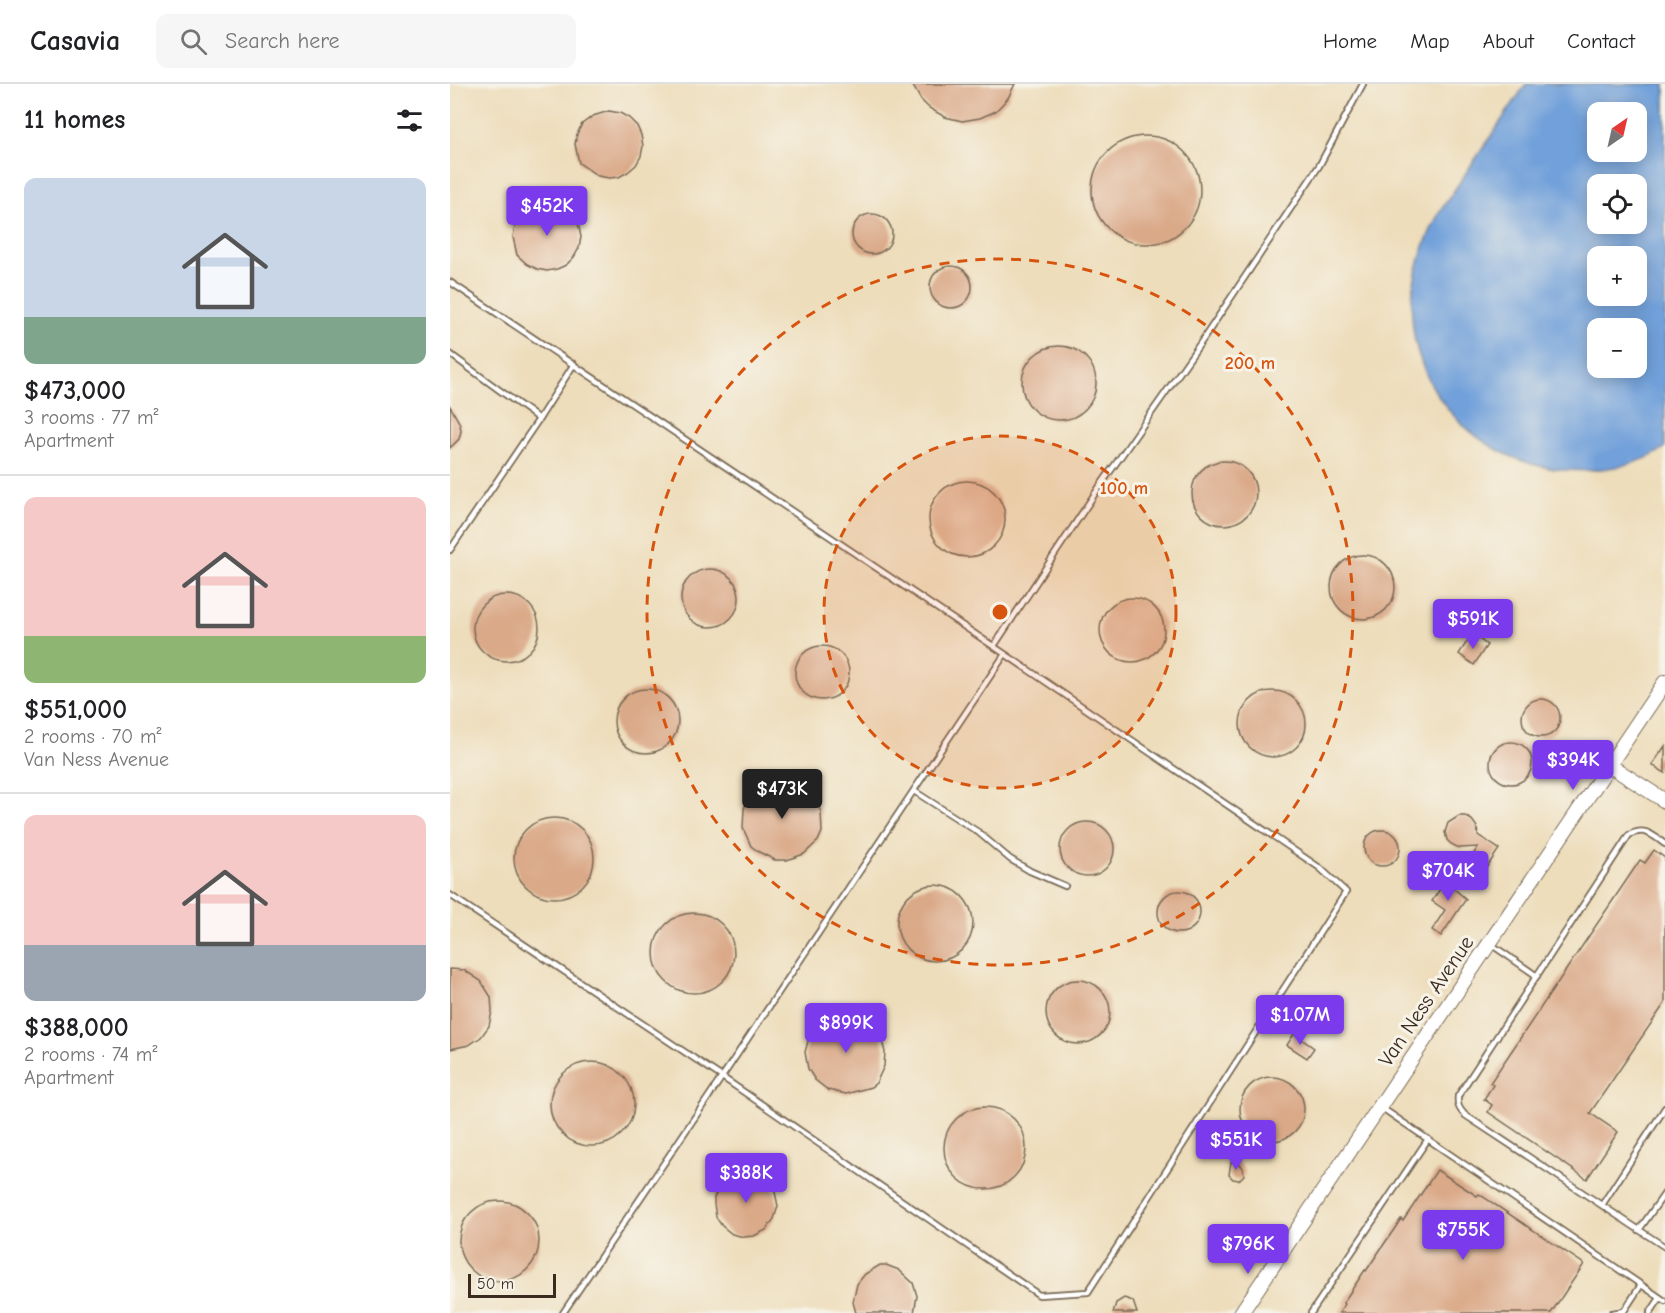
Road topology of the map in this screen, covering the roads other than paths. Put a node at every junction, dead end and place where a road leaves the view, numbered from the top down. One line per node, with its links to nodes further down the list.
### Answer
1 (1363, 84): 7 (lane)
2 (450, 282): 4 (lane)
3 (450, 354): 5 (lane)
4 (574, 364): 5 (lane); 7 (lane)
5 (539, 419): 6 (lane)
6 (450, 550)
7 (994, 646): 8 (lane)
8 (1005, 654): 11 (lane); 18 (lane)
9 (1665, 682): 10 (main road, Van Ness Avenue)
10 (1610, 765): 12 (main road); 16 (main road, Van Ness Avenue)
11 (914, 791): 14 (lane); 18 (lane)
12 (1665, 801)
13 (1665, 844): 17 (lane)
14 (1065, 886)
15 (450, 895): 18 (lane)
16 (1490, 943): 17 (lane); 19 (main road, Van Ness Avenue)
17 (1537, 976): 23 (lane)
18 (722, 1077): 29 (lane)
19 (1380, 1106): 21 (lane); 30 (main road, Van Ness Avenue)
20 (1665, 1108): 23 (lane)
21 (1428, 1139): 26 (lane); 31 (lane)
22 (1665, 1192): 24 (lane)
23 (1602, 1205): 24 (lane)
24 (1640, 1230): 25 (lane)
25 (1665, 1247)
26 (1641, 1285): 27 (lane); 32 (lane)
27 (1660, 1298): 28 (lane); 33 (lane)
28 (1665, 1301)
29 (563, 1313)
30 (1241, 1313)
31 (1311, 1313)
32 (1612, 1313)
33 (1650, 1313)

